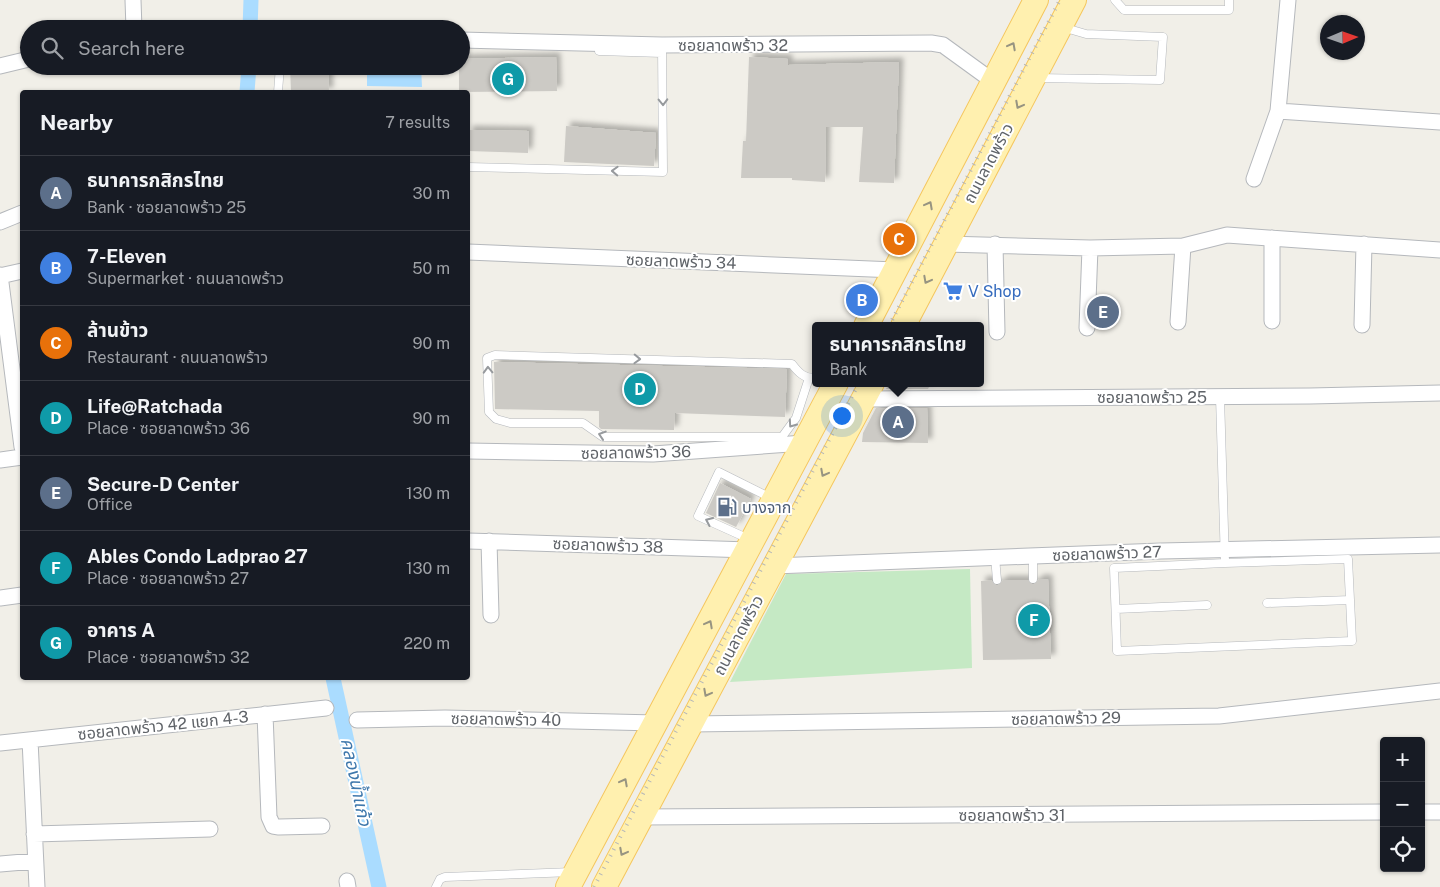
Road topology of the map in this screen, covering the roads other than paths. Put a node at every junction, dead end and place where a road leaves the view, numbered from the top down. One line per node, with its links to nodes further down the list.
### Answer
1 (133, 0): 7 (street)
2 (1036, 0): 16 (main road, ถนนลาดพร้าว, one-way to 2)
3 (1074, 0): 8 (main road, ถนนลาดพร้าว)
4 (1115, 0): 5 (lane)
5 (1229, 0)
6 (1288, 0): 18 (street)
7 (134, 20)
8 (1060, 27): 15 (main road, ถนนลาดพร้าว); 15 (lane)
9 (470, 40): 11 (street, ซอยลาดพร้าว 32)
10 (470, 47): 11 (lane)
11 (662, 49): 16 (street, ซอยลาดพร้าว 32); 20 (lane, one-way to 20)
12 (20, 61): 13 (street)
13 (0, 66)
14 (279, 75): 17 (lane)
15 (1033, 78): 25 (main road, ถนนลาดพร้าว, one-way to 25)
16 (994, 82): 32 (main road, ถนนลาดพร้าว, one-way to 16)
17 (278, 90)
18 (1278, 111): 19 (street); 21 (street)
19 (1440, 122)
20 (470, 167)
21 (1254, 179)
22 (20, 214): 23 (street)
23 (0, 222)
24 (1272, 238): 27 (street); 28 (street); 35 (street)
25 (946, 244): 26 (street); 37 (main road, ถนนลาดพร้าว, one-way to 37)
26 (996, 244): 29 (street); 41 (street)
27 (1364, 244): 30 (street); 39 (street)
28 (1183, 246): 29 (street); 38 (street)
29 (1090, 248): 40 (street)
30 (1440, 250)
31 (470, 252): 32 (street, ซอยลาดพร้าว 34)
32 (895, 270): 36 (main road, ถนนลาดพร้าว)
33 (20, 271): 34 (street)
34 (0, 276): 42 (street)
35 (1272, 321)
36 (868, 322)
37 (904, 322)
38 (1178, 322)
39 (1362, 325)
40 (1087, 328)
41 (997, 332)
42 (11, 363): 48 (street)
43 (812, 378): 43 (lane, one-way to 43)
44 (834, 387): 49 (main road, ถนนลาดพร้าว)
45 (868, 391): 47 (street, ซอยลาดพร้าว 25); 61 (main road, ถนนลาดพร้าว, one-way to 61)
46 (1440, 393): 47 (street, ซอยลาดพร้าว 25)
47 (1220, 397): 59 (lane)
48 (20, 432)
49 (804, 443): 50 (street, ซอยลาดพร้าว 36); 53 (main road, ถนนลาดพร้าว)
50 (470, 451)
51 (20, 457): 52 (street)
52 (0, 460)
53 (775, 500): 57 (main road, ถนนลาดพร้าว); 57 (lane, one-way to 53)
54 (470, 541): 55 (street, ซอยลาดพร้าว 38)
55 (490, 542): 57 (street, ซอยลาดพร้าว 38); 70 (street)
56 (1440, 545): 59 (street, ซอยลาดพร้าว 27)
57 (751, 546): 75 (main road, ถนนลาดพร้าว, one-way to 57)
58 (1033, 555): 59 (street, ซอยลาดพร้าว 27); 60 (street, ซอยลาดพร้าว 27); 62 (lane)
59 (1225, 556): 66 (lane); 69 (lane)
60 (996, 557): 61 (street, ซอยลาดพร้าว 27); 63 (lane)
61 (774, 566): 76 (main road, ถนนลาดพร้าว, one-way to 76)
62 (1033, 579)
63 (997, 580)
64 (20, 595): 65 (street)
65 (0, 598)
66 (1350, 600): 67 (lane); 69 (lane)
67 (1267, 603)
68 (1207, 605): 69 (lane)
69 (1116, 609)
70 (491, 615)
71 (1440, 691): 76 (street, ซอยลาดพร้าว 29)
72 (326, 708): 73 (street, ซอยลาดพร้าว 42 แยก 4-3)
73 (265, 714): 77 (street, ซอยลาดพร้าว 42 แยก 4-3); 83 (street)
74 (357, 720): 75 (street, ซอยลาดพร้าว 40)
75 (656, 723): 88 (main road, ถนนลาดพร้าว, one-way to 75)
76 (691, 724): 82 (main road, ถนนลาดพร้าว)
77 (30, 740): 78 (street, ซอยลาดพร้าว 42 แยก 4-3); 85 (street)
78 (0, 743)
79 (1380, 812): 82 (street, ซอยลาดพร้าว 31)
80 (1425, 812): 81 (street)
81 (1440, 812)
82 (641, 817): 91 (main road, ถนนลาดพร้าว, one-way to 91)
83 (322, 826)
84 (210, 829): 85 (street)
85 (34, 834): 86 (street)
86 (35, 860): 87 (street); 89 (street)
87 (0, 864)
88 (572, 879): 90 (lane)
89 (36, 887)
90 (436, 887)
91 (604, 887)

